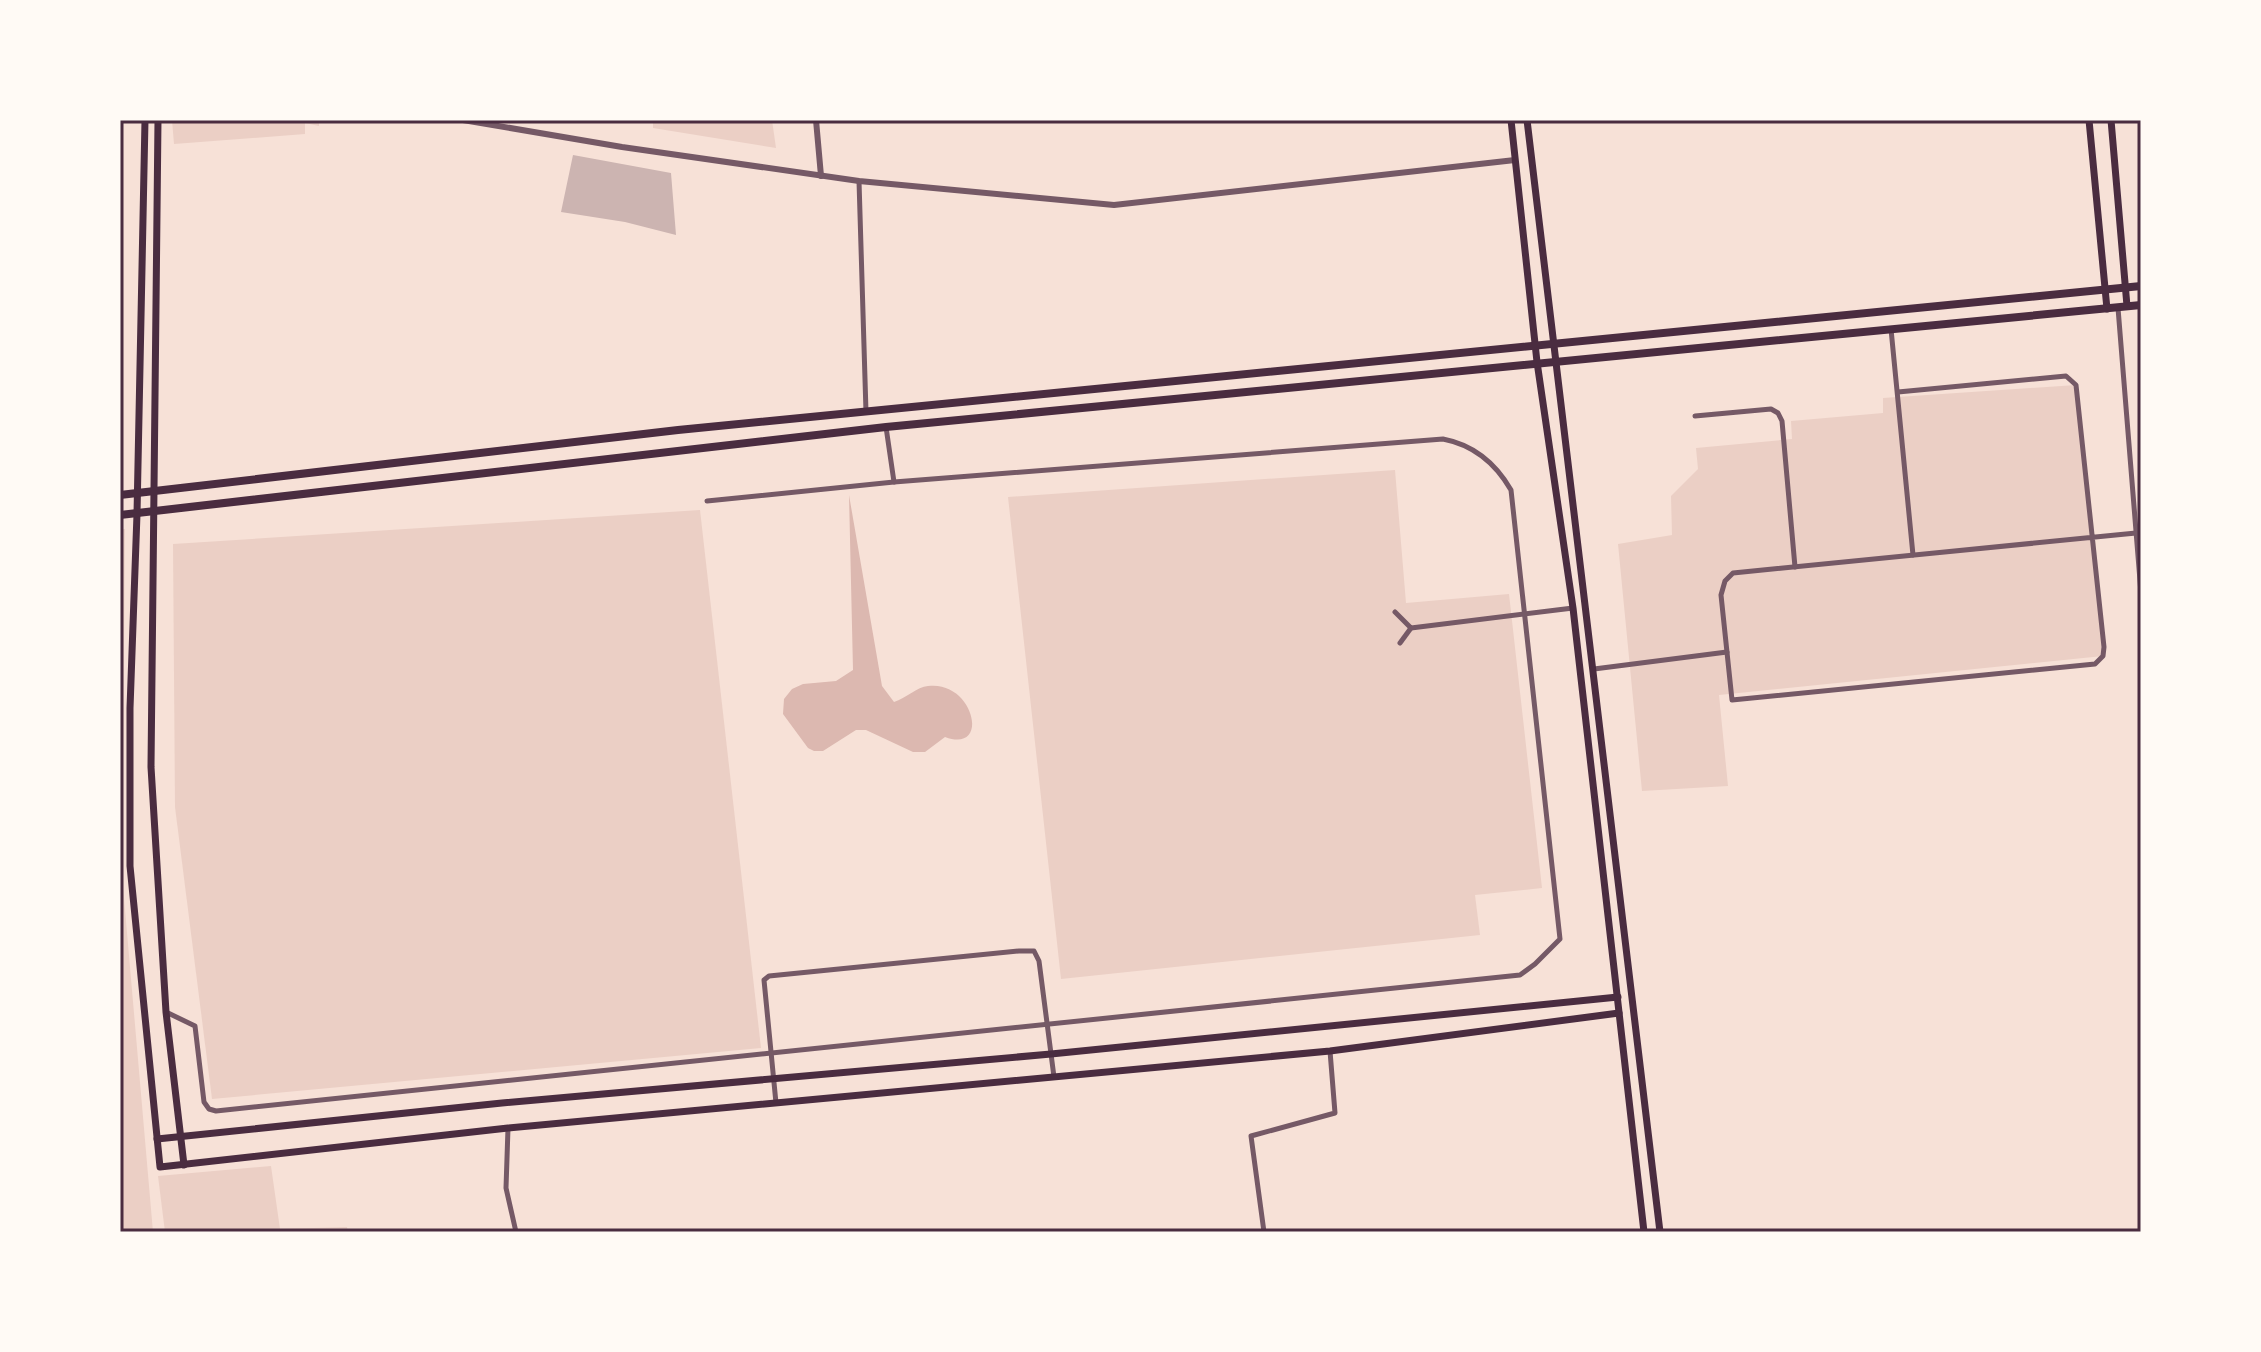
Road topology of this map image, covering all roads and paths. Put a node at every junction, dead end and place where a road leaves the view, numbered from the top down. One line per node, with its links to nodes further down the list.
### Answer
1 (145, 120): 29 (main road)
2 (158, 120): 28 (main road)
3 (463, 120): 10 (street)
4 (816, 120): 10 (street)
5 (1511, 120): 9 (main road)
6 (1527, 120): 19 (main road)
7 (2089, 120): 14 (main road)
8 (2111, 120): 13 (main road)
9 (1515, 160): 11 (street); 20 (main road)
10 (821, 176): 11 (street)
11 (859, 181): 24 (street)
12 (2141, 286): 13 (highway)
13 (2126, 288): 14 (highway); 16 (main road)
14 (2105, 291): 17 (main road); 19 (highway)
15 (2141, 305): 16 (highway)
16 (2123, 307): 17 (highway); 35 (street)
17 (2107, 309): 18 (highway)
18 (1891, 328): 21 (highway); 23 (street)
19 (1553, 345): 20 (highway); 21 (main road)
20 (1536, 346): 22 (main road); 24 (highway)
21 (1555, 361): 22 (highway); 46 (main road)
22 (1537, 362): 26 (highway); 40 (main road)
23 (1898, 392): 36 (street); 37 (street)
24 (866, 413): 28 (highway)
25 (1695, 416): 38 (street)
26 (886, 427): 27 (street); 32 (highway)
27 (894, 482): 31 (street); 42 (street)
28 (153, 491): 29 (highway); 32 (main road)
29 (137, 493): 30 (highway); 33 (main road)
30 (120, 495)
31 (707, 501)
32 (153, 511): 33 (highway); 48 (main road)
33 (137, 514): 34 (highway); 59 (main road)
34 (120, 515)
35 (2136, 533): 36 (street); 39 (street)
36 (2092, 537): 37 (street); 45 (street)
37 (1913, 555): 38 (street)
38 (1795, 567): 45 (street)
39 (2141, 593)
40 (1573, 608): 42 (street); 47 (main road)
41 (1395, 612): 43 (street)
42 (1525, 612): 43 (street); 50 (street)
43 (1411, 628): 44 (street)
44 (1400, 643)
45 (1727, 652): 46 (street)
46 (1594, 669): 64 (main road)
47 (1618, 997): 49 (main road); 53 (main road)
48 (166, 1012): 52 (street); 58 (main road)
49 (1619, 1013): 51 (main road); 63 (main road)
50 (1048, 1025): 52 (street); 52 (street); 53 (street)
51 (1330, 1051): 54 (main road); 62 (street)
52 (771, 1052): 55 (street)
53 (1051, 1054): 54 (street); 55 (main road)
54 (1054, 1077): 56 (main road)
55 (774, 1078): 56 (street); 58 (main road)
56 (776, 1103): 57 (main road)
57 (508, 1128): 60 (main road); 61 (street)
58 (181, 1136): 59 (main road); 60 (main road)
59 (157, 1139): 60 (main road)
60 (184, 1165)
61 (516, 1232)
62 (1264, 1232)
63 (1644, 1232)
64 (1660, 1232)

